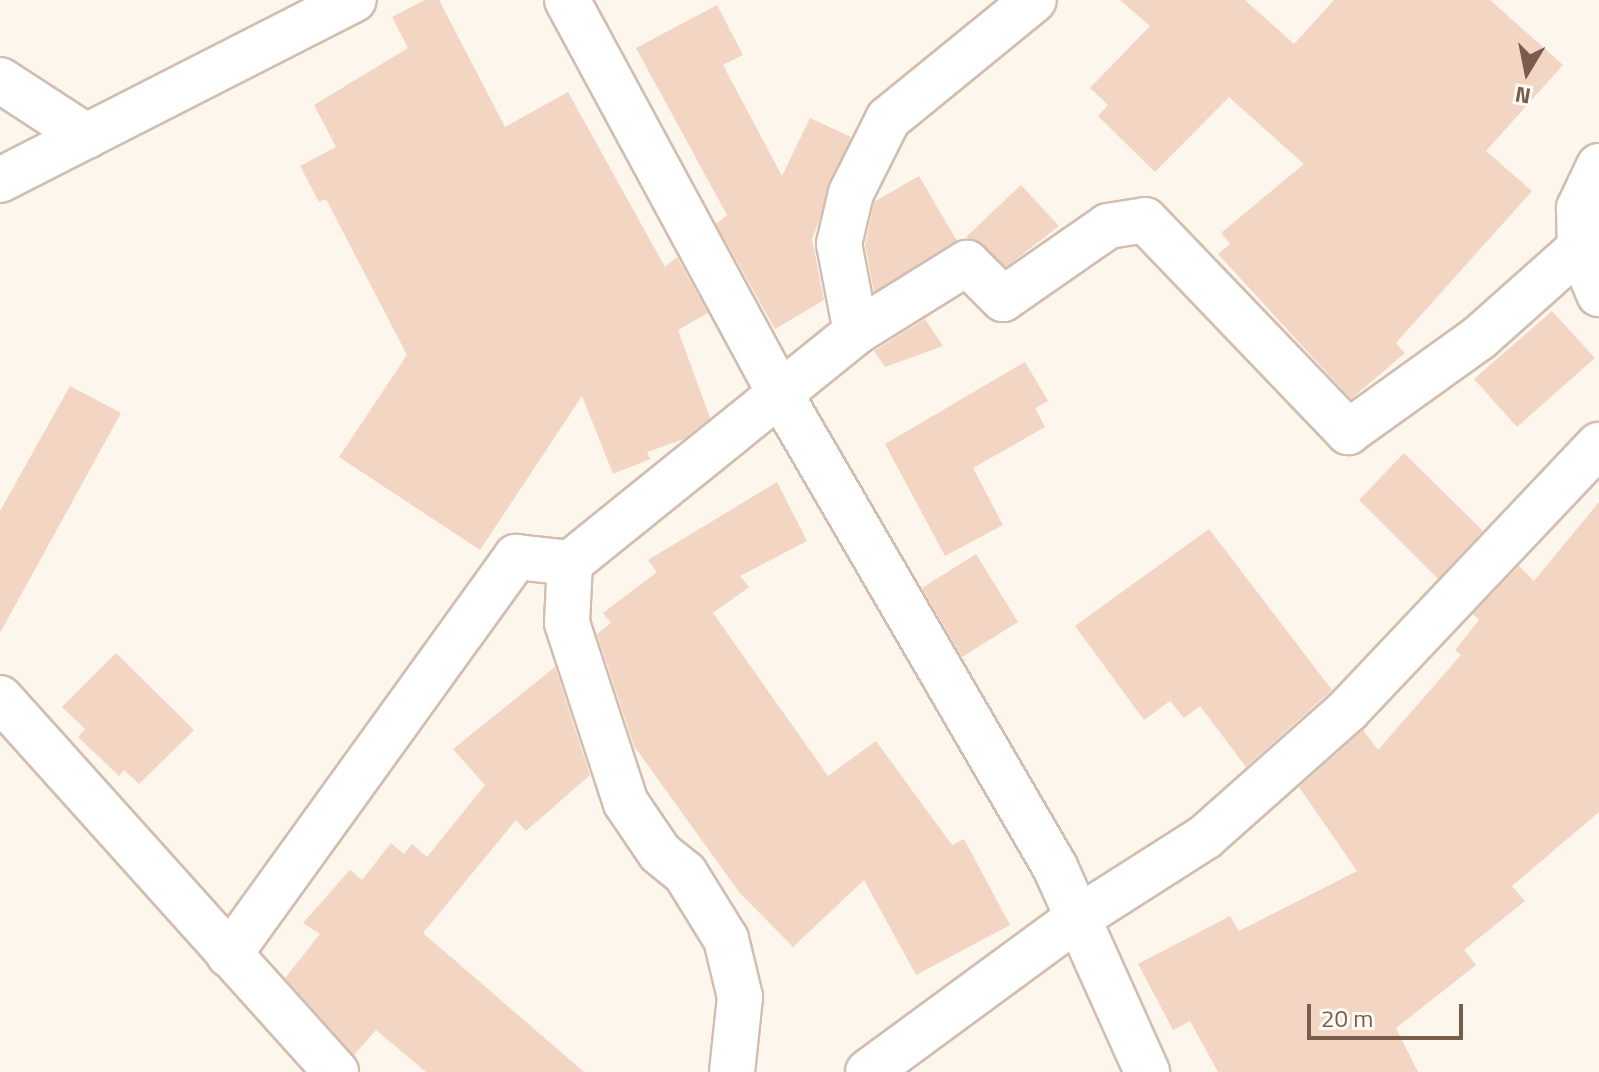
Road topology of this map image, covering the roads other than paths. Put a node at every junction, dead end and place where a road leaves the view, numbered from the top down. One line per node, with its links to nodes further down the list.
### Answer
1 (354, 0): 5 (street)
2 (567, 0): 11 (street)
3 (1034, 0): 10 (street)
4 (0, 80): 5 (street)
5 (86, 136): 7 (street)
6 (1599, 166): 8 (street)
7 (0, 180)
8 (1580, 248): 9 (street); 10 (street)
9 (1599, 294)
10 (856, 332): 11 (street)
11 (779, 392): 13 (street); 15 (street)
12 (1599, 445): 15 (street)
13 (570, 563): 16 (street); 18 (street)
14 (0, 698): 16 (street)
15 (1078, 918): 19 (street); 20 (street)
16 (229, 955): 17 (street)
17 (336, 1072)
18 (732, 1072)
19 (868, 1072)
20 (1147, 1072)

